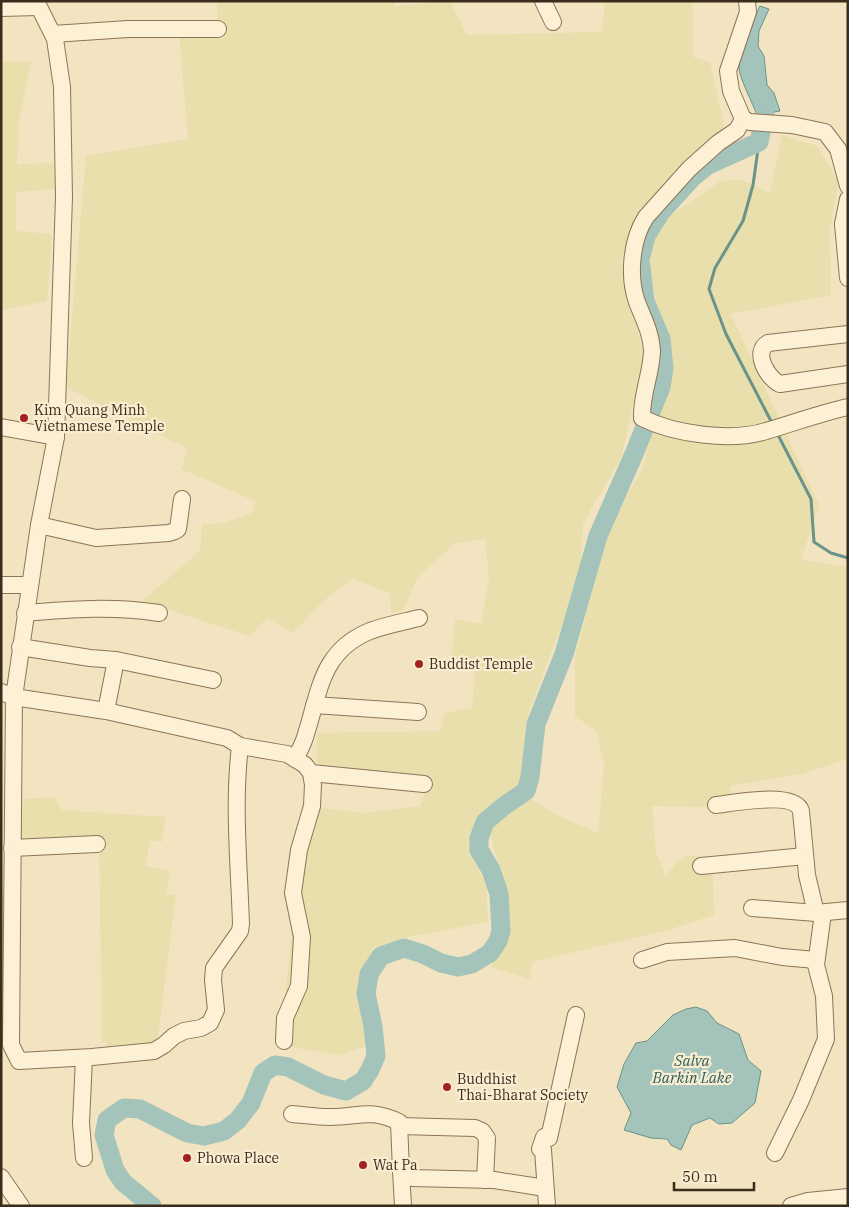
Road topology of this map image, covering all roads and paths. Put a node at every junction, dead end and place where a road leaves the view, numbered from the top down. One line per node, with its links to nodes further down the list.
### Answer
1 (543, 1): 5 (street)
2 (747, 1): 8 (street)
3 (37, 4): 4 (street); 7 (street)
4 (1, 8)
5 (553, 22)
6 (218, 29): 7 (street)
7 (53, 34): 17 (street)
8 (743, 119): 9 (street); 15 (street)
9 (848, 186)
10 (848, 199): 11 (street)
11 (846, 222): 12 (street)
12 (848, 278)
13 (848, 334): 14 (street)
14 (848, 374)
15 (848, 407)
16 (1, 427): 17 (street)
17 (56, 437): 19 (street)
18 (182, 499): 19 (street)
19 (39, 525): 21 (street)
20 (1, 585): 21 (street)
21 (30, 585): 22 (street)
22 (26, 613): 23 (street); 25 (street)
23 (160, 613)
24 (419, 618): 29 (street)
25 (20, 647): 26 (street); 28 (street)
26 (116, 660): 27 (street); 30 (street)
27 (213, 680)
28 (7, 694): 30 (street); 38 (street)
29 (314, 705): 31 (street); 33 (street)
30 (106, 711): 32 (street)
31 (418, 712)
32 (240, 746): 33 (street); 49 (street)
33 (295, 759): 34 (street)
34 (311, 773): 35 (street); 47 (street)
35 (424, 784)
36 (716, 805): 39 (street)
37 (97, 844): 38 (street)
38 (12, 848): 48 (street)
39 (805, 856): 40 (street); 43 (street)
40 (700, 866)
41 (752, 908): 43 (street)
42 (848, 910): 43 (street)
43 (819, 913): 45 (street)
44 (642, 960): 45 (street)
45 (816, 960): 52 (street)
46 (576, 1015): 57 (street)
47 (284, 1041)
48 (6, 1046): 49 (street)
49 (84, 1058): 53 (street)
50 (292, 1114): 51 (street)
51 (398, 1126): 54 (street); 56 (street)
52 (774, 1152)
53 (84, 1158)
54 (401, 1171): 56 (street); 60 (street)
55 (1, 1177): 59 (street)
56 (485, 1180): 57 (street)
57 (545, 1188): 61 (street)
58 (848, 1196): 62 (street)
59 (20, 1206)
60 (403, 1206)
61 (547, 1206)
62 (791, 1206)

